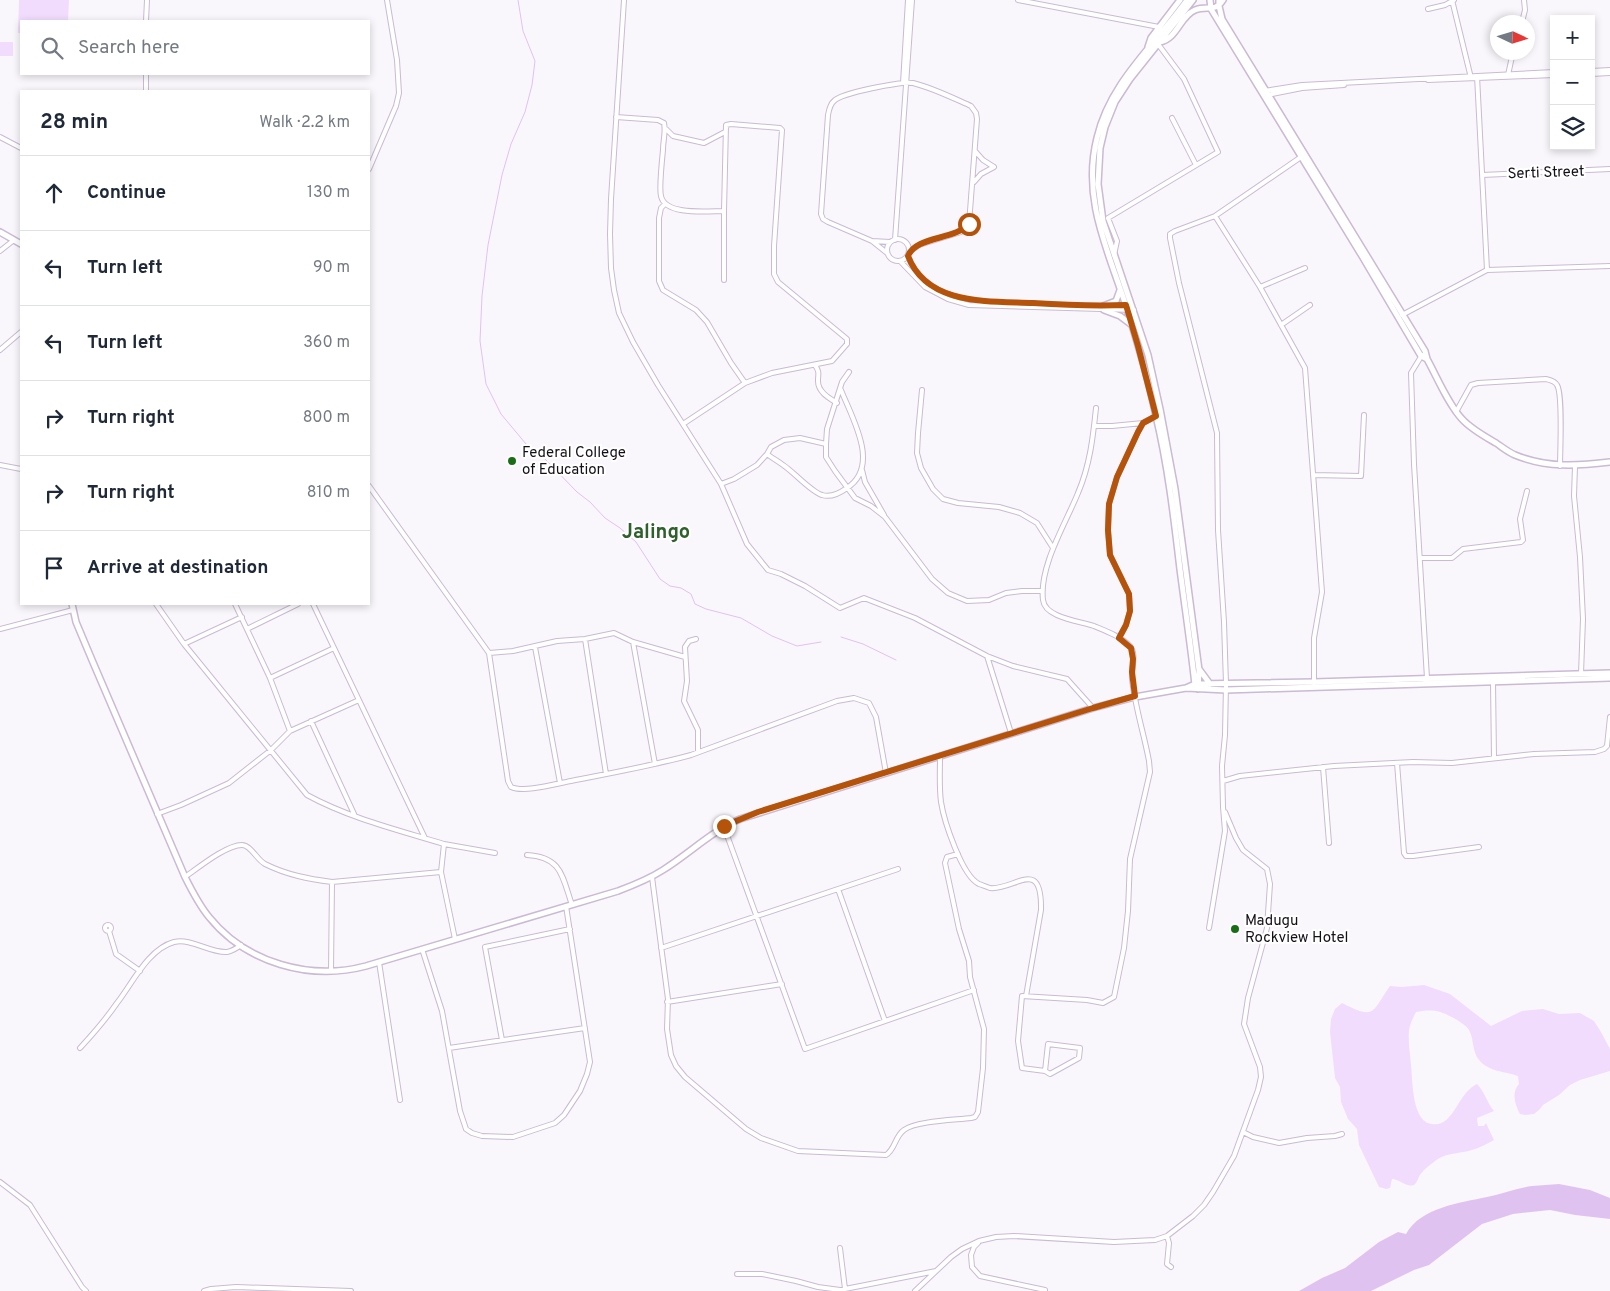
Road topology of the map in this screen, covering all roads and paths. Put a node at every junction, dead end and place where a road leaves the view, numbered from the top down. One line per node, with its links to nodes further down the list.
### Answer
1 (147, 0): 17 (street)
2 (388, 0): 41 (street)
3 (624, 0): 32 (street)
4 (908, 0): 29 (street)
5 (912, 0): 29 (street)
6 (1018, 0): 18 (street)
7 (1180, 0): 18 (main road)
8 (1187, 0): 20 (main road)
9 (1193, 0): 19 (main road)
10 (1210, 0): 14 (main road)
11 (1453, 0): 15 (street); 27 (street)
12 (1524, 0): 16 (street)
13 (1221, 2): 14 (main road); 31 (main road)
14 (1211, 9): 19 (main road); 31 (main road)
15 (1428, 9)
16 (1524, 15)
17 (146, 20)
18 (1159, 27): 20 (main road)
19 (1159, 43): 40 (street); 59 (main road)
20 (1148, 48): 66 (main road)
21 (1511, 60): 26 (street)
22 (1595, 72): 23 (street)
23 (1610, 72)
24 (1550, 74): 26 (street)
25 (146, 75): 30 (street)
26 (1508, 76): 28 (street)
27 (1471, 77): 28 (street); 31 (street)
28 (1478, 77): 43 (street)
29 (905, 82): 38 (street); 50 (street); 51 (street)
30 (146, 90)
31 (1265, 93): 39 (main road); 70 (main road)
32 (616, 117): 34 (street); 87 (street)
33 (1172, 118): 40 (street)
34 (666, 129): 35 (street); 45 (street)
35 (725, 132): 46 (street); 76 (street)
36 (0, 137): 37 (street)
37 (20, 147)
38 (975, 151): 44 (street); 44 (street)
39 (1301, 157): 47 (street); 75 (main road)
40 (1196, 165): 59 (street)
41 (370, 167)
42 (1610, 169): 43 (street, Serti Street)
43 (1482, 175): 63 (street)
44 (973, 184): 55 (street)
45 (665, 204): 46 (street); 78 (street)
46 (724, 211): 64 (street)
47 (1215, 216): 65 (street); 135 (street)
48 (0, 232): 49 (main road)
49 (14, 240): 54 (main road); 56 (street)
50 (895, 240): 52 (street); 53 (street)
51 (872, 241): 52 (street); 57 (street)
52 (891, 242): 57 (street)
53 (906, 242): 55 (street); 58 (street)
54 (20, 243)
55 (919, 244): 58 (street)
56 (0, 252)
57 (887, 253): 60 (street)
58 (909, 254): 60 (street); 69 (street)
59 (1114, 256): 68 (main road)
60 (900, 261): 69 (street)
61 (1610, 266): 63 (street)
62 (1304, 268): 65 (street)
63 (1488, 270): 70 (street)
64 (724, 280)
65 (1260, 287): 71 (street)
66 (1120, 289): 68 (main road); 69 (main road)
67 (1310, 305): 71 (street)
68 (1128, 307): 69 (street); 72 (main road); 124 (main road)
69 (1104, 308): 72 (main road)
70 (1402, 316): 75 (main road)
71 (1281, 325): 97 (street)
72 (1132, 326): 85 (main road)
73 (20, 333): 74 (street)
74 (0, 350)
75 (1423, 354): 83 (main road); 104 (street)
76 (815, 365): 78 (street); 81 (street)
77 (849, 372): 79 (street)
78 (745, 383): 87 (street)
79 (841, 390): 81 (street); 96 (street)
80 (922, 390): 103 (street)
81 (837, 403): 89 (street)
82 (1096, 408): 88 (street)
83 (1456, 412): 93 (main road); 93 (street)
84 (1364, 415): 97 (street)
85 (1156, 416): 86 (street); 124 (main road)
86 (1143, 423): 88 (street); 115 (street)
87 (683, 424): 98 (street)
88 (1094, 426): 103 (street)
89 (826, 444): 90 (street); 100 (street)
90 (767, 454): 98 (street); 100 (street)
91 (1610, 462): 94 (main road)
92 (0, 465): 95 (street)
93 (1560, 466): 94 (main road)
94 (1575, 466): 126 (street)
95 (20, 468)
96 (862, 470): 100 (street); 102 (street)
97 (1313, 475): 132 (street)
98 (721, 484): 122 (street)
99 (370, 487): 121 (street)
100 (847, 488): 102 (street)
101 (1527, 491): 104 (street)
102 (885, 517): 105 (street)
103 (1053, 548): 105 (street)
104 (1420, 558): 129 (street)
105 (1042, 590): 115 (street)
106 (72, 605): 112 (street); 155 (main road)
107 (157, 605): 118 (street)
108 (236, 605): 111 (street)
109 (296, 605): 113 (street)
110 (313, 605): 120 (street)
111 (242, 617): 113 (street); 118 (street)
112 (0, 629)
113 (247, 629): 127 (street)
114 (696, 638): 123 (street)
115 (1119, 638): 136 (street)
116 (585, 639): 117 (street); 119 (street); 151 (street)
117 (633, 642): 123 (street); 148 (street)
118 (184, 644): 143 (street)
119 (535, 647): 121 (street); 153 (street)
120 (334, 648): 127 (street); 137 (street)
121 (489, 653): 153 (street)
122 (987, 656): 138 (street); 142 (street)
123 (685, 658): 144 (street)
124 (1196, 670): 131 (main road); 133 (main road); 134 (main road)
125 (1610, 673): 126 (main road)
126 (1581, 674): 129 (main road)
127 (270, 678): 141 (street)
128 (1610, 678): 130 (main road)
129 (1426, 681): 130 (main road); 132 (main road)
130 (1494, 682): 146 (street)
131 (1210, 684): 134 (main road); 135 (main road)
132 (1314, 685): 135 (main road)
133 (1187, 687): 134 (main road); 136 (main road)
134 (1197, 687): 135 (main road)
135 (1226, 687): 152 (street)
136 (1135, 696): 138 (main road); 185 (street)
137 (359, 700): 140 (street); 158 (street)
138 (1093, 708): 142 (main road)
139 (1610, 717): 146 (street)
140 (311, 721): 141 (street); 156 (street)
141 (290, 731): 143 (street)
142 (1011, 733): 145 (main road)
143 (271, 750): 155 (street); 156 (street)
144 (698, 752): 148 (street); 150 (street)
145 (940, 756): 150 (main road); 163 (street)
146 (1494, 758): 147 (street)
147 (1397, 763): 149 (street); 161 (street)
148 (655, 764): 151 (street)
149 (1323, 767): 152 (street); 159 (street)
150 (886, 772): 157 (main road)
151 (606, 774): 153 (street)
152 (1223, 781): 154 (street)
153 (560, 783)
154 (1223, 808): 173 (street); 194 (street)
155 (157, 814): 167 (main road)
156 (355, 816): 158 (street)
157 (724, 826): 168 (main road); 172 (street)
158 (425, 839): 160 (street)
159 (1330, 843)
160 (444, 844): 162 (street); 166 (street)
161 (1478, 847)
162 (495, 853)
163 (958, 854): 184 (street); 185 (street)
164 (528, 855): 171 (street)
165 (898, 869): 170 (street)
166 (441, 872): 169 (street); 176 (street)
167 (185, 877): 169 (street); 177 (main road)
168 (652, 877): 171 (main road); 178 (street)
169 (332, 882): 182 (street)
170 (838, 889): 172 (street); 187 (street)
171 (569, 906): 174 (street); 176 (main road)
172 (757, 916): 178 (street); 183 (street)
173 (1209, 928)
174 (570, 929): 188 (street); 189 (street)
175 (109, 930): 181 (street)
176 (455, 939): 179 (main road)
177 (241, 945): 181 (street); 182 (main road)
178 (661, 948): 186 (street)
179 (422, 949): 180 (main road); 191 (street)
180 (379, 962): 182 (main road); 193 (street)
181 (140, 971): 190 (street)
182 (332, 971)
183 (782, 984): 186 (street); 187 (street)
184 (974, 990): 186 (street); 187 (street)
185 (1026, 996): 192 (street)
186 (668, 1002)
187 (885, 1021)
188 (584, 1028): 189 (street); 191 (street)
189 (502, 1040): 191 (street)
190 (80, 1048)
191 (449, 1048)
192 (1045, 1071): 192 (street)
193 (400, 1100)
194 (1243, 1132): 195 (street); 197 (street)
195 (1342, 1134)
196 (0, 1182): 205 (street)
197 (1167, 1236): 198 (street); 200 (street)
198 (979, 1241): 201 (street); 204 (street)
199 (840, 1248): 203 (street)
200 (1171, 1267)
201 (938, 1270): 203 (street); 208 (street)
202 (737, 1274): 203 (street)
203 (845, 1289)
204 (1045, 1290)
205 (86, 1291)
206 (204, 1291): 207 (street)
207 (352, 1291)
208 (915, 1291)

